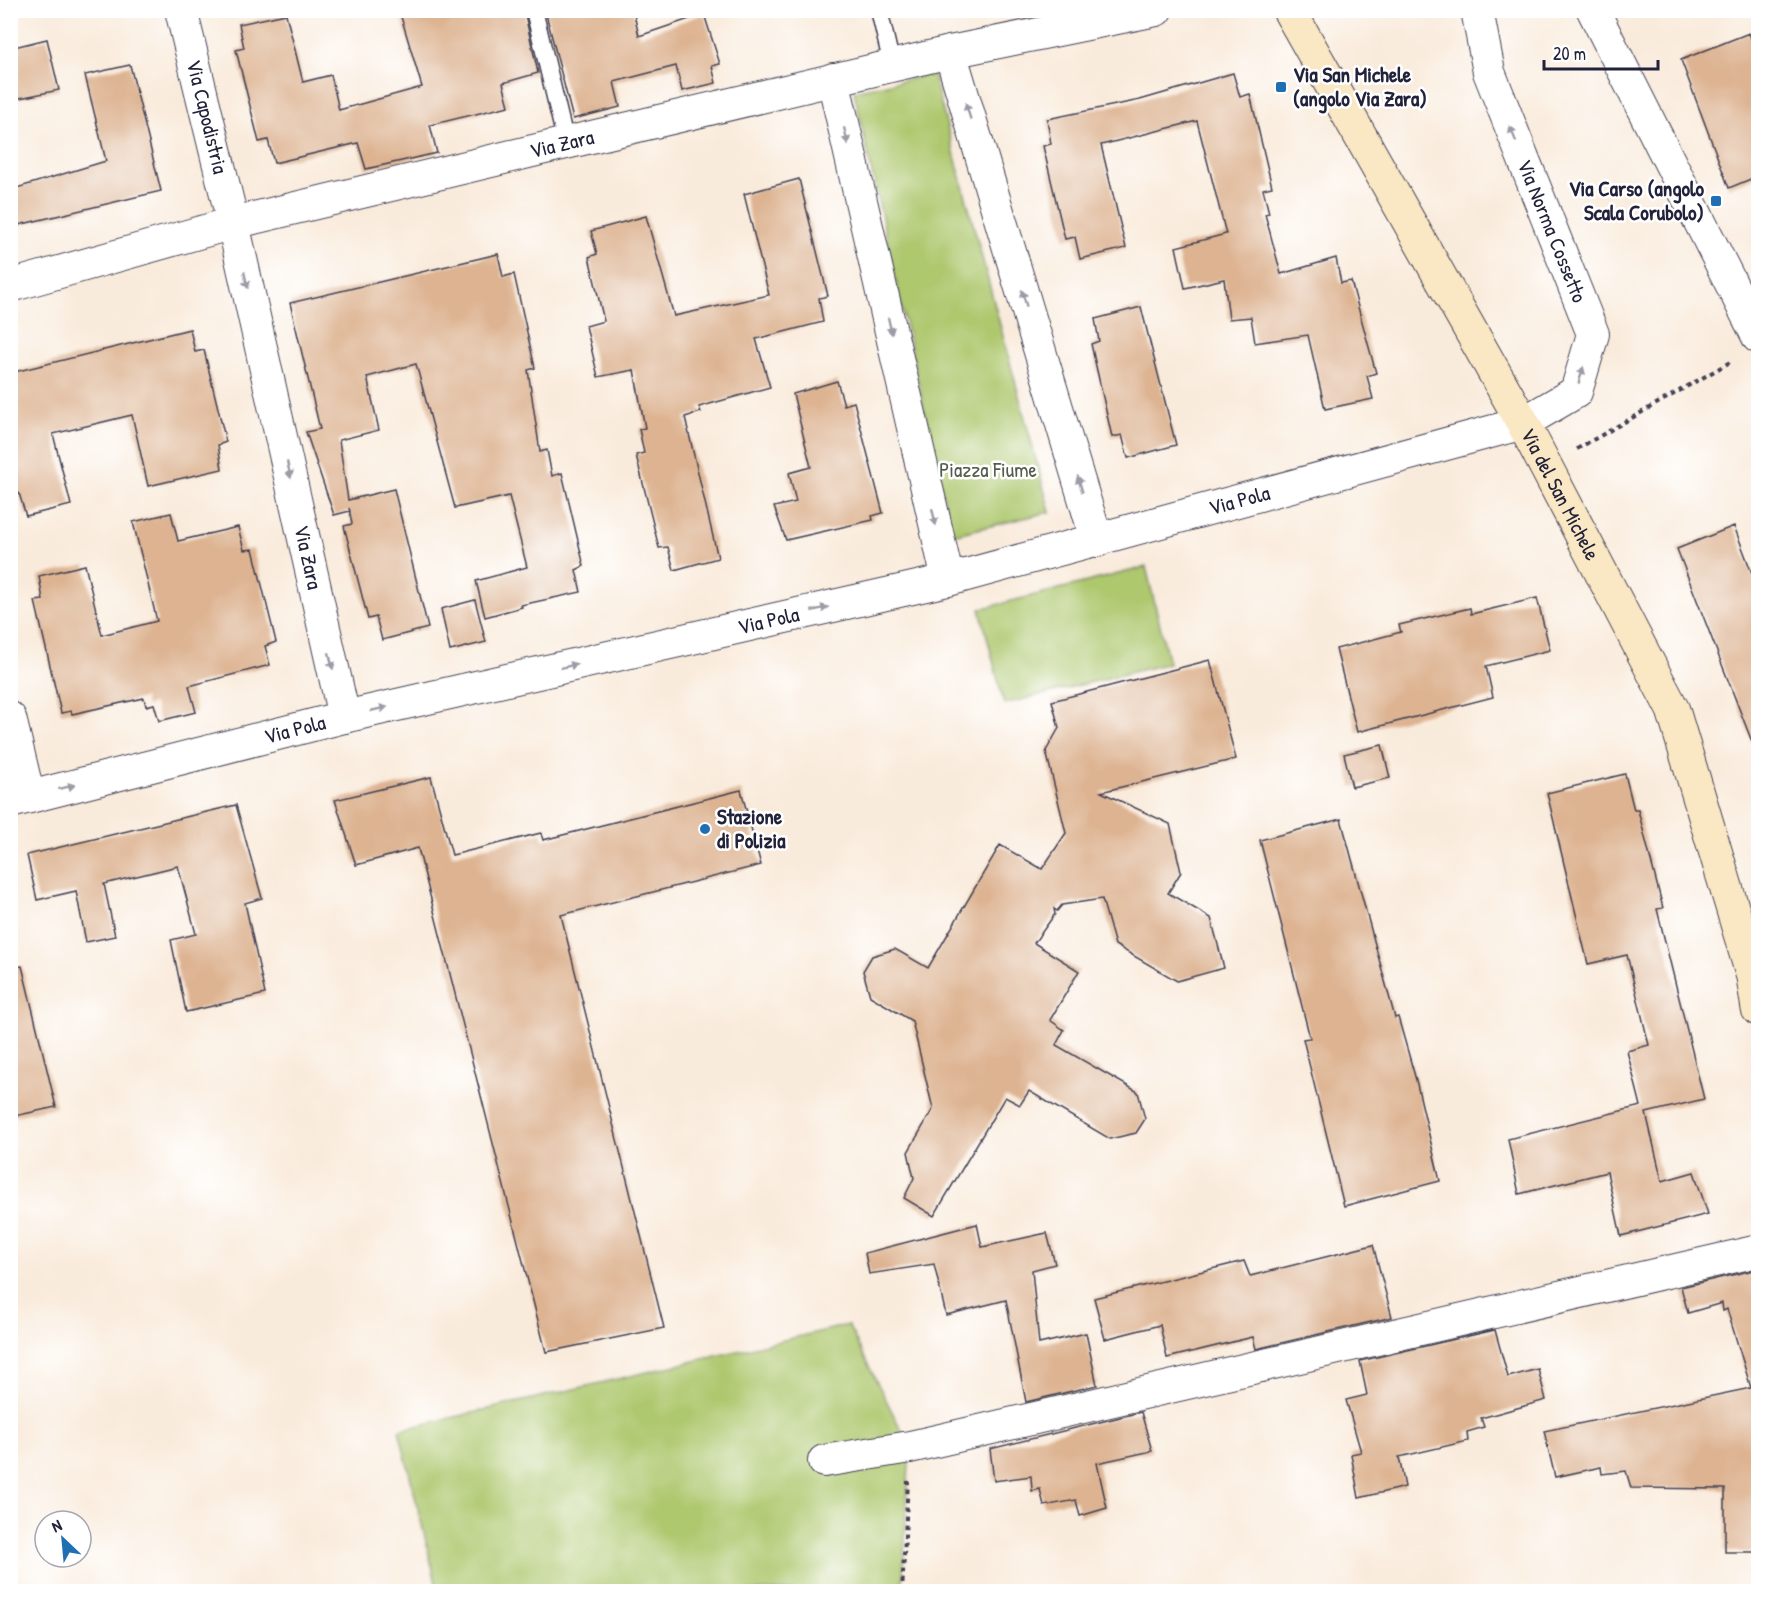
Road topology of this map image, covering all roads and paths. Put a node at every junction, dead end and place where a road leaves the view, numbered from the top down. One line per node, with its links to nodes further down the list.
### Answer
1 (181, 10): 12 (street, Via Capodistria)
2 (534, 10): 11 (lane)
3 (879, 10): 9 (lane)
4 (1156, 10): 8 (street, Via Zara)
5 (1289, 10): 16 (main road, Via del San Michele)
6 (1477, 10): 16 (street, Via Norma Cossetto, one-way to 6)
7 (1593, 10): 14 (street)
8 (950, 52): 9 (street, Via Zara); 18 (street, one-way to 8)
9 (892, 66): 10 (street, Via Zara)
10 (833, 80): 11 (street, Via Zara); 19 (street, one-way to 19)
11 (566, 143): 12 (street, Via Zara)
12 (233, 223): 13 (street, Via Zara); 20 (street, Via Zara, one-way to 20)
13 (10, 286)
14 (1758, 337)
15 (1736, 358): 17 (path)
16 (1523, 423): 18 (street, Via Pola); 23 (main road, Via del San Michele)
17 (1574, 451)
18 (1097, 540): 19 (street, Via Pola)
19 (948, 580): 20 (street, Via Pola, one-way to 19)
20 (344, 717): 22 (street, Via Pola, one-way to 20)
21 (10, 718): 22 (street)
22 (20, 799)
23 (1758, 1009)
24 (1758, 1251): 25 (street)
25 (910, 1447): 26 (street); 27 (path)
26 (824, 1461)
27 (902, 1592)

